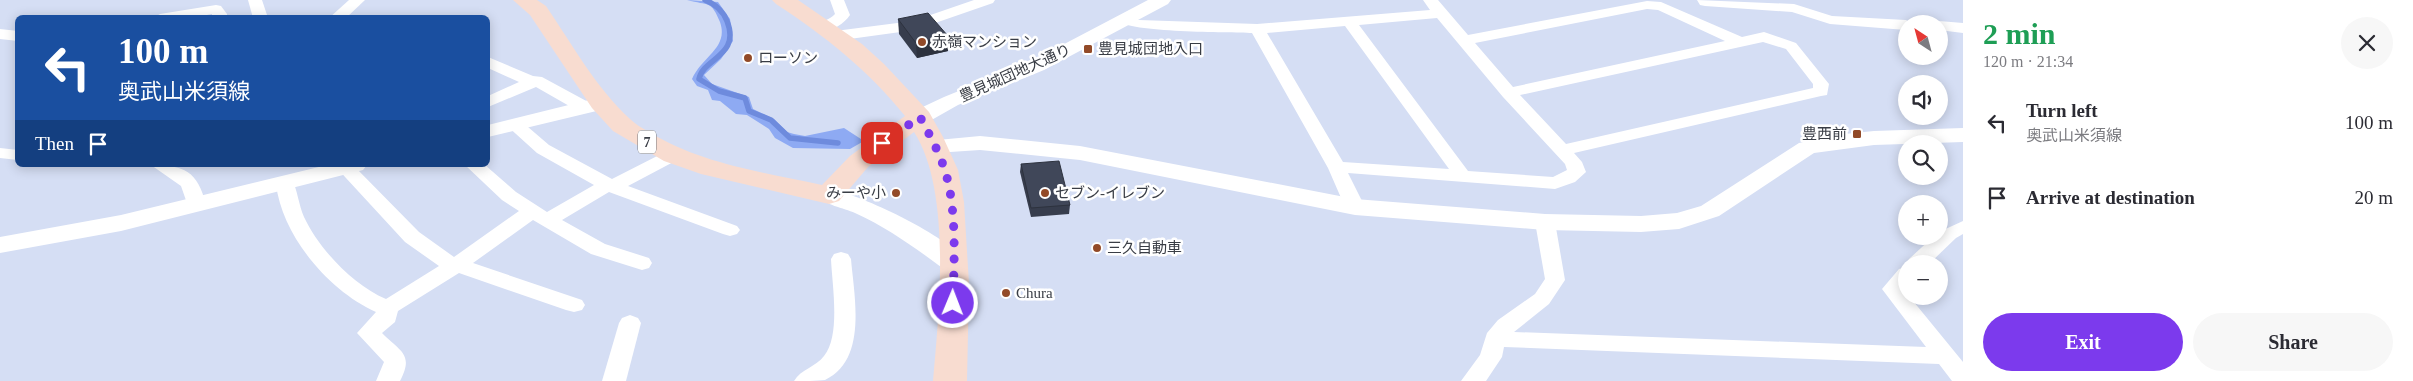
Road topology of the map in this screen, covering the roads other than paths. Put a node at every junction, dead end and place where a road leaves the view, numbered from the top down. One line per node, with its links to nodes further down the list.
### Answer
1 (187, 0): 11 (street)
2 (256, 0): 14 (street)
3 (358, 0): 15 (street)
4 (524, 0): 31 (main road, 7)
5 (783, 0): 22 (main road)
6 (837, 0): 22 (street)
7 (988, 0): 22 (street)
8 (1162, 0): 16 (street, 豊見城団地大通り)
9 (1704, 0): 18 (street)
10 (1435, 6): 17 (street); 25 (street)
11 (164, 15)
12 (175, 15): 13 (street)
13 (220, 15)
14 (260, 15)
15 (340, 15)
16 (1126, 20): 21 (street); 32 (street, 豊見城団地大通り)
17 (1349, 21): 21 (street); 46 (street)
18 (1898, 24)
19 (1948, 27): 20 (street)
20 (1963, 28)
21 (1257, 30): 45 (street)
22 (829, 32): 32 (main road)
23 (0, 34): 24 (street)
24 (15, 36)
25 (1465, 40): 26 (street); 29 (street)
26 (1740, 42): 29 (street); 37 (street)
27 (490, 63): 28 (street)
28 (533, 82): 30 (street); 31 (street)
29 (1509, 93): 37 (street)
30 (490, 101)
31 (592, 105): 33 (street); 40 (main road, 7)
32 (920, 117): 36 (main road); 49 (main road)
33 (515, 125): 34 (street); 48 (street)
34 (490, 131)
35 (1963, 135): 53 (street)
36 (935, 146): 51 (street); 60 (main road)
37 (1562, 150): 46 (street)
38 (0, 153): 39 (street)
39 (15, 155)
40 (674, 155): 48 (street); 49 (main road, 7)
41 (164, 167): 50 (street)
42 (344, 167): 47 (street)
43 (349, 167): 61 (street)
44 (476, 167): 52 (street)
45 (1337, 168): 46 (street); 51 (street)
46 (1463, 176)
47 (285, 184): 50 (street); 66 (street)
48 (610, 186): 52 (street); 54 (street)
49 (829, 195): 60 (street)
50 (196, 205): 56 (street)
51 (1355, 207): 53 (street)
52 (540, 216): 59 (street); 61 (street)
53 (1545, 222): 68 (street)
54 (730, 230)
55 (1958, 234): 57 (street)
56 (0, 245)
57 (1929, 255)
58 (841, 259): 73 (street)
59 (642, 263)
60 (954, 264): 74 (main road)
61 (456, 265): 64 (street); 66 (street)
62 (1898, 282): 63 (street)
63 (1898, 296)
64 (574, 305)
65 (1905, 305): 69 (street)
66 (387, 308): 71 (street)
67 (630, 324): 72 (street)
68 (1495, 339): 69 (street); 75 (street)
69 (1945, 356): 70 (street)
70 (1963, 378)
71 (388, 381)
72 (614, 381)
73 (806, 381)
74 (950, 381)
75 (1473, 381)

